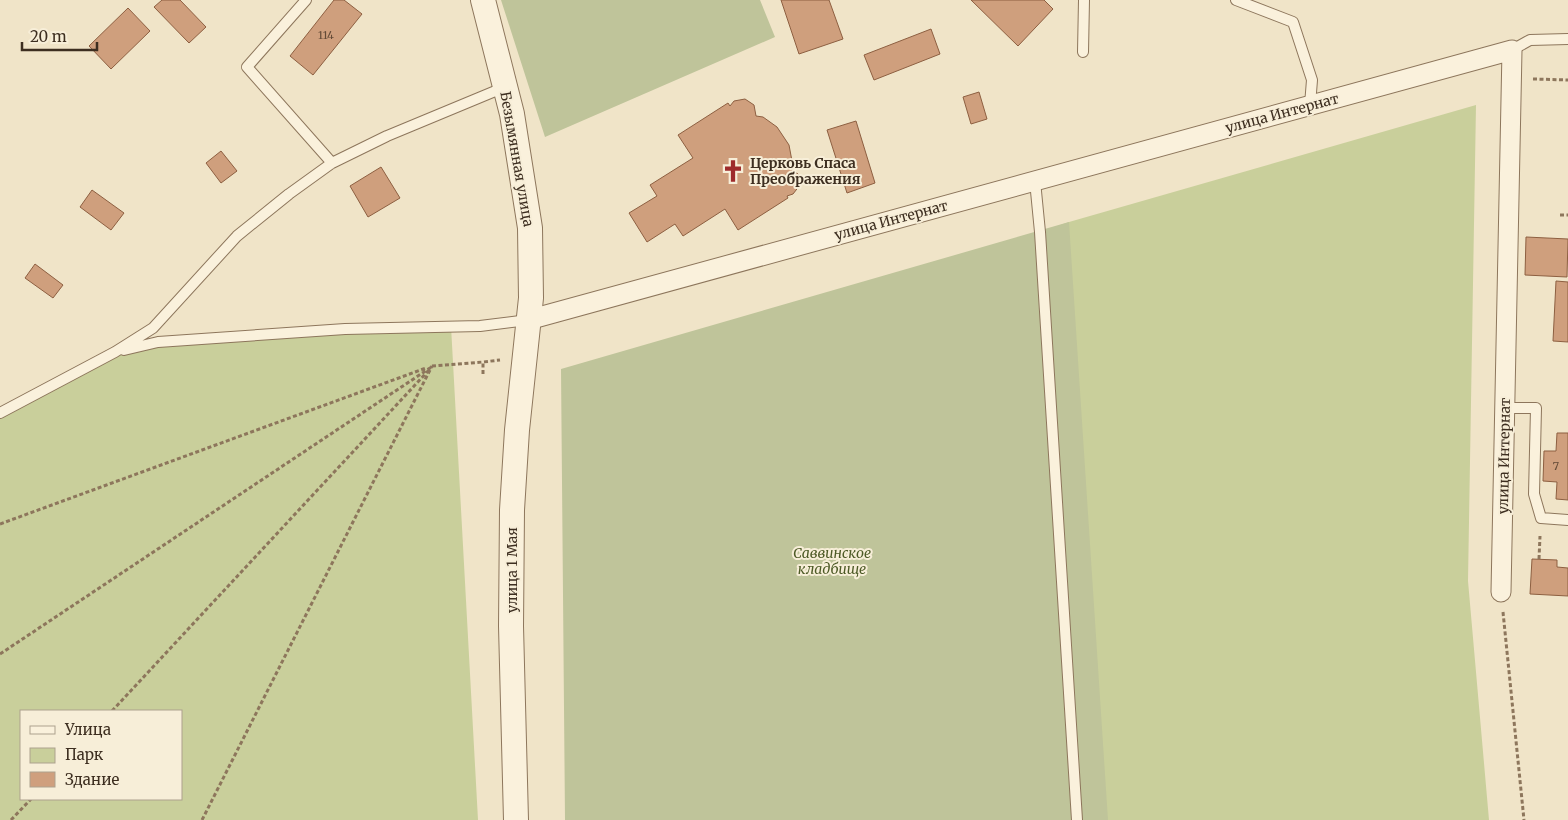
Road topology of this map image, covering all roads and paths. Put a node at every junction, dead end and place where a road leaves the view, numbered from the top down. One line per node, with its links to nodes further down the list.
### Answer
1 (306, 0): 12 (lane)
2 (483, 0): 10 (street, Безымянная улица)
3 (1084, 0): 7 (lane)
4 (1236, 0): 11 (lane)
5 (1568, 39): 6 (lane)
6 (1512, 50): 8 (street, улица Интернат); 11 (street, улица Интернат)
7 (1083, 52)
8 (1512, 79): 9 (path); 20 (street, улица Интернат)
9 (1568, 80)
10 (505, 87): 12 (lane); 16 (street, Безымянная улица)
11 (1310, 106): 13 (street, улица Интернат)
12 (332, 163): 17 (lane)
13 (1035, 181): 16 (street, улица Интернат); 33 (lane)
14 (1560, 215): 15 (path)
15 (1568, 215)
16 (528, 320): 17 (lane); 32 (street, улица 1 Мая)
17 (115, 352): 21 (lane)
18 (484, 362): 19 (path)
19 (433, 366): 24 (path); 27 (path); 28 (path); 31 (path)
20 (1505, 408): 22 (lane); 26 (street, улица Интернат)
21 (0, 413)
22 (1540, 518): 23 (lane); 25 (path)
23 (1568, 520)
24 (0, 524)
25 (1539, 559)
26 (1500, 592): 34 (path)
27 (0, 654)
28 (113, 710)
29 (30, 800): 30 (path)
30 (11, 820)
31 (202, 820)
32 (516, 820)
33 (1076, 820)
34 (1524, 820)

